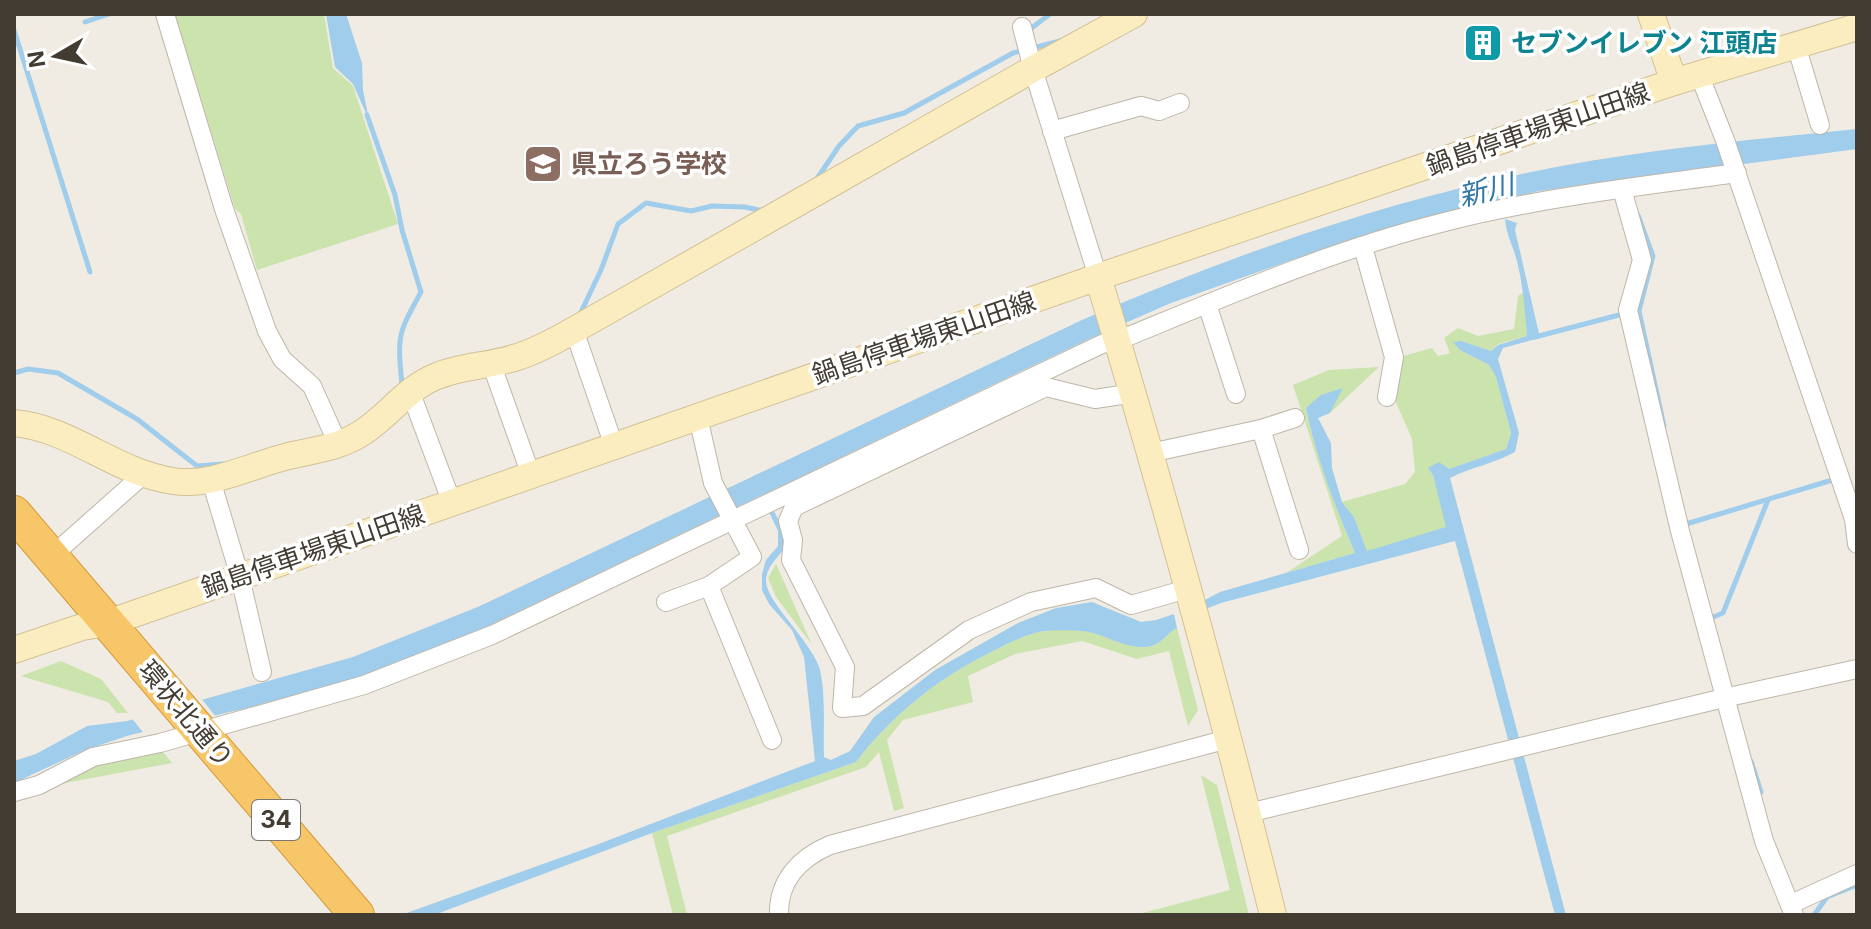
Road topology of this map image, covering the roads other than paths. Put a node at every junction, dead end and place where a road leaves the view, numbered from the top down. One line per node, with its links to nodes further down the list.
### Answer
1 (165, 14): 27 (street)
2 (1134, 14): 6 (main road)
3 (1651, 14): 7 (main road, 鍋島停車場東山田線)
4 (1857, 27): 5 (main road)
5 (1796, 45): 7 (main road); 9 (street)
6 (1027, 46): 10 (street); 16 (main road)
7 (1687, 78): 11 (street); 14 (main road, 鍋島停車場東山田線)
8 (1180, 103): 10 (street)
9 (1820, 125)
10 (1052, 131): 14 (street)
11 (1736, 171): 12 (street); 36 (street)
12 (1622, 189): 13 (street); 48 (street)
13 (1363, 247): 15 (street); 22 (street)
14 (1098, 277): 17 (main road); 23 (main road, 鍋島停車場東山田線)
15 (1207, 304): 17 (street); 21 (street)
16 (574, 330): 18 (main road); 28 (street)
17 (1116, 337): 20 (main road); 35 (street)
18 (491, 363): 19 (main road); 31 (street)
19 (410, 391): 27 (main road); 33 (street)
20 (1134, 393): 29 (main road); 42 (street)
21 (1236, 394)
22 (1387, 397)
23 (698, 417): 28 (main road, 鍋島停車場東山田線); 35 (street)
24 (1295, 418): 26 (street)
25 (14, 423): 30 (main road)
26 (1261, 429): 29 (street); 38 (street)
27 (335, 438): 32 (main road)
28 (614, 446): 31 (main road, 鍋島停車場東山田線)
29 (1150, 453): 42 (main road)
30 (144, 474): 32 (main road); 39 (street)
31 (531, 475): 33 (main road, 鍋島停車場東山田線)
32 (211, 480): 40 (street)
33 (452, 503): 40 (main road, 鍋島停車場東山田線)
34 (14, 513): 39 (highway, 環状北通り / 34)
35 (731, 519): 41 (street); 49 (street)
36 (1857, 544)
37 (14, 550): 44 (highway, 環状北通り / 34)
38 (1299, 550)
39 (53, 558): 44 (highway, 環状北通り / 34)
40 (240, 577): 44 (main road, 鍋島停車場東山田線); 47 (street)
41 (709, 586): 43 (street); 51 (street)
42 (1187, 589): 50 (main road)
43 (666, 602)
44 (95, 625): 45 (main road, 鍋島停車場東山田線); 49 (highway, 環状北通り / 34)
45 (14, 650)
46 (1857, 669): 48 (street)
47 (262, 672)
48 (1724, 698): 53 (street); 55 (street)
49 (178, 723): 52 (street); 56 (highway, 環状北通り / 34); 57 (highway, 環状北通り / 34)
50 (1228, 739): 53 (main road); 58 (street)
51 (772, 740)
52 (14, 792)
53 (1248, 813): 59 (main road)
54 (1857, 874): 55 (street)
55 (1792, 909)
56 (327, 915)
57 (357, 915)
58 (779, 915)
59 (1273, 915)

